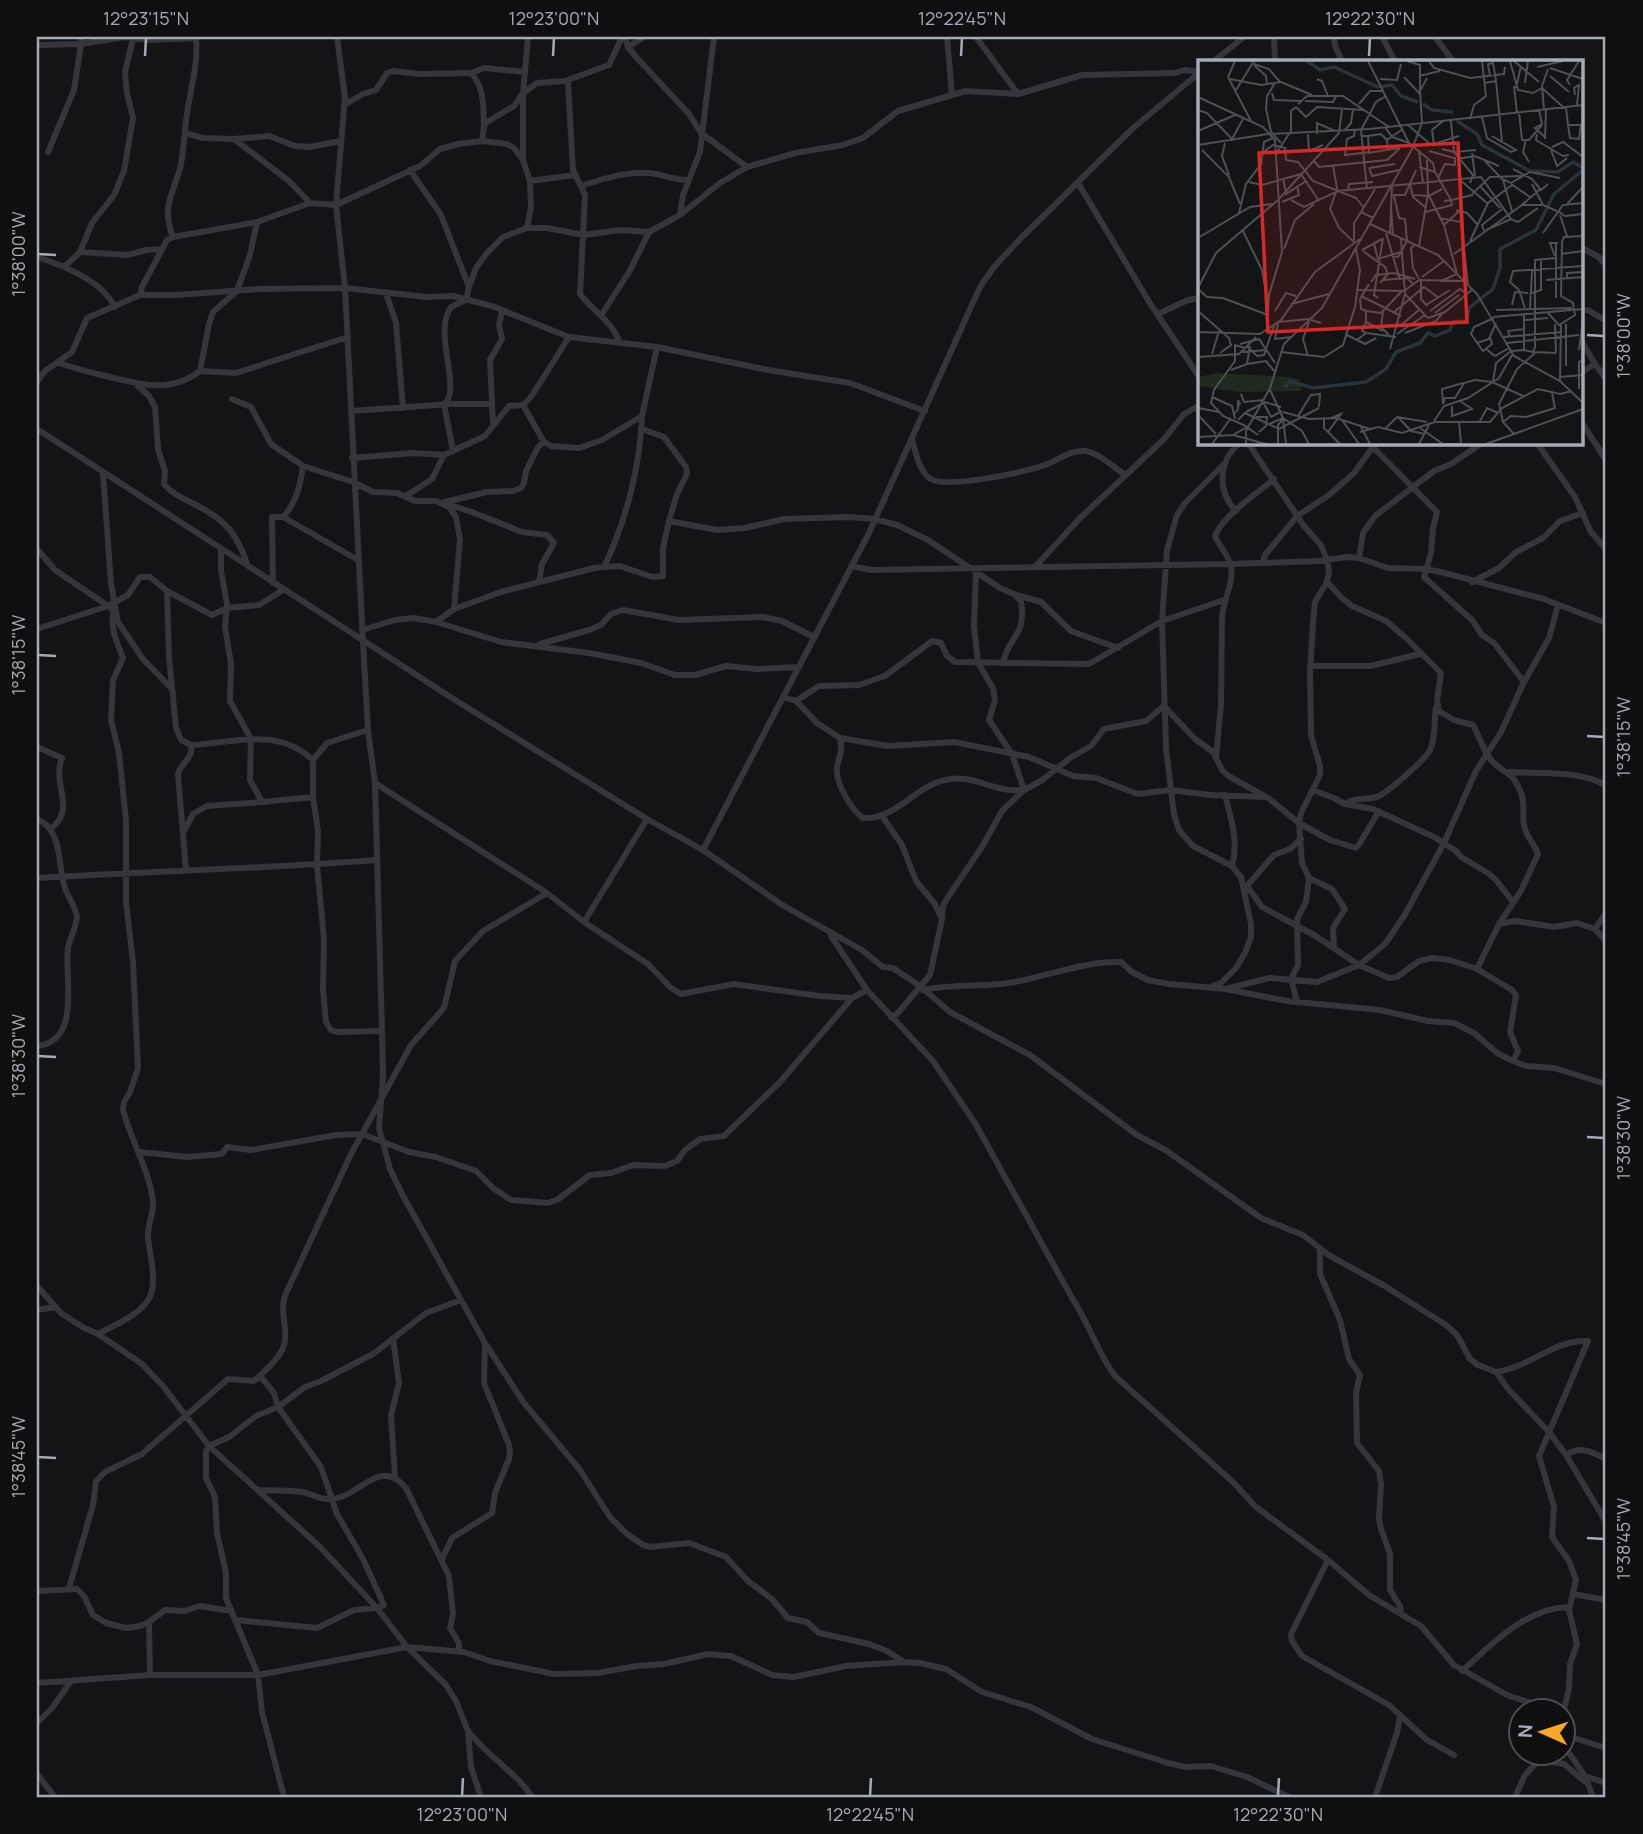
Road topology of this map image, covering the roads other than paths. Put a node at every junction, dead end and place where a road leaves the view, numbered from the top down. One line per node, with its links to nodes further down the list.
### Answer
1 (124, 37): 14 (street); 15 (street)
2 (337, 37): 31 (street)
3 (528, 37): 23 (street)
4 (624, 37): 17 (street); 27 (street)
5 (644, 37): 17 (street)
6 (714, 37): 34 (street)
7 (947, 37): 30 (street)
8 (976, 37): 29 (street)
9 (1244, 37): 18 (street)
10 (1274, 37): 19 (street)
11 (1334, 37): 20 (street)
12 (1382, 37): 21 (street)
13 (1435, 37): 22 (street)
14 (133, 38): 33 (street); 57 (street)
15 (81, 40): 16 (street); 38 (street)
16 (37, 45)
17 (628, 47): 34 (street)
18 (1215, 60)
19 (1275, 60)
20 (1342, 60)
21 (1394, 60)
22 (1452, 60)
23 (526, 72): 24 (street); 28 (street)
24 (471, 73): 31 (street); 32 (street)
25 (1198, 73): 29 (street)
26 (1198, 75): 45 (street)
27 (565, 81): 28 (street); 42 (street)
28 (523, 93): 32 (street); 39 (street)
29 (1018, 94): 30 (street)
30 (952, 95): 40 (street)
31 (344, 105): 36 (street)
32 (484, 126): 37 (street)
33 (185, 133): 35 (street); 54 (street)
34 (701, 133): 40 (street); 43 (street)
35 (234, 139): 36 (street); 47 (street)
36 (341, 141): 48 (street)
37 (482, 141): 39 (street); 41 (street)
38 (48, 152)
39 (523, 160): 44 (street)
40 (747, 167): 49 (street)
41 (410, 170): 48 (street); 61 (street)
42 (575, 175): 44 (street); 46 (street)
43 (688, 180): 46 (street); 49 (street)
44 (530, 181): 51 (street)
45 (1077, 183): 72 (street); 94 (street)
46 (582, 186): 53 (street)
47 (310, 203): 48 (street); 50 (street)
48 (336, 205): 62 (street)
49 (680, 215): 52 (street)
50 (257, 222): 54 (street); 63 (street)
51 (527, 228): 53 (street); 61 (street)
52 (649, 232): 53 (street); 71 (street)
53 (584, 235): 71 (street)
54 (173, 237): 55 (street)
55 (162, 249): 57 (street); 65 (street)
56 (1584, 249): 59 (street)
57 (80, 252): 60 (street)
58 (37, 257): 60 (street)
59 (1606, 265)
60 (64, 267): 68 (street)
61 (469, 287): 67 (street)
62 (345, 288): 63 (street); 64 (street); 74 (street)
63 (237, 290): 65 (street); 81 (street)
64 (386, 293): 67 (street); 92 (street)
65 (140, 295): 68 (street)
66 (1198, 298): 72 (street)
67 (466, 300): 70 (street); 88 (street)
68 (115, 307): 79 (street)
69 (1584, 310): 73 (street)
70 (502, 311): 75 (street); 89 (street)
71 (602, 314): 76 (street)
72 (1158, 314): 83 (street)
73 (1606, 321)
74 (348, 337): 81 (street); 93 (street)
75 (569, 337): 76 (street); 90 (street)
76 (620, 344): 78 (street)
77 (1584, 345): 80 (street)
78 (657, 347): 94 (street); 95 (street)
79 (57, 362): 85 (street); 86 (street)
80 (1595, 363): 82 (street); 84 (street)
81 (200, 371): 86 (street)
82 (1584, 371)
83 (1198, 375)
84 (1606, 379)
85 (37, 382)
86 (137, 385): 138 (street)
87 (232, 399): 112 (street)
88 (444, 404): 89 (street); 92 (street); 107 (street)
89 (492, 404): 96 (street)
90 (523, 405): 96 (street); 101 (street)
91 (1198, 406): 114 (street)
92 (402, 408): 93 (street)
93 (351, 411): 109 (street)
94 (925, 411): 100 (street)
95 (642, 416): 99 (street); 101 (street)
96 (493, 423): 107 (street)
97 (1584, 426): 110 (street)
98 (37, 429): 113 (street)
99 (642, 429): 125 (street); 136 (street)
100 (912, 439): 114 (street); 124 (street)
101 (544, 442): 119 (street)
102 (1239, 444): 111 (street)
103 (1249, 444): 115 (street)
104 (1481, 444): 117 (street)
105 (1538, 444): 121 (street)
106 (1371, 445): 117 (street); 122 (street)
107 (453, 452): 108 (street)
108 (444, 455): 109 (street); 118 (street)
109 (352, 458): 116 (street)
110 (1606, 460)
111 (1226, 461): 120 (street); 133 (street)
112 (303, 466): 116 (street); 123 (street)
113 (103, 473): 128 (street); 150 (street)
114 (1126, 475): 137 (street)
115 (1274, 479): 120 (street); 122 (street)
116 (353, 482): 118 (street); 131 (street)
117 (1413, 488): 129 (street); 139 (street)
118 (406, 496): 119 (street)
119 (442, 502): 141 (street); 152 (street)
120 (1236, 511): 134 (street)
121 (1583, 513): 127 (street); 143 (street)
122 (1297, 516): 130 (street); 132 (street)
123 (283, 517): 131 (street); 144 (street)
124 (875, 519): 125 (street); 135 (street); 140 (street)
125 (669, 521): 136 (street)
126 (37, 549): 150 (street)
127 (1606, 549)
128 (221, 550): 138 (street); 151 (street)
129 (1359, 558): 130 (street); 139 (street)
130 (1327, 559): 132 (street); 142 (street)
131 (358, 560): 157 (street)
132 (1263, 562): 134 (street)
133 (1167, 564): 134 (street); 137 (street); 153 (street)
134 (1231, 564): 148 (street)
135 (851, 566): 140 (street); 158 (street)
136 (604, 567): 141 (street)
137 (1035, 567): 140 (street)
138 (249, 568): 144 (street)
139 (1425, 569): 143 (street); 167 (street)
140 (974, 570): 147 (street); 163 (street)
141 (539, 582): 152 (street)
142 (1327, 582): 162 (street); 165 (street)
143 (1472, 582): 149 (street)
144 (273, 583): 145 (street)
145 (283, 590): 151 (street); 159 (street)
146 (167, 591): 150 (street); 151 (street); 168 (street)
147 (1014, 594): 161 (street); 164 (street)
148 (1224, 600): 153 (street); 180 (street)
149 (1558, 605): 155 (street); 167 (street)
150 (112, 607): 156 (street); 168 (street); 208 (street)
151 (227, 608): 175 (street)
152 (454, 609): 154 (street)
153 (1163, 621): 161 (street); 172 (street)
154 (436, 622): 157 (street); 160 (street)
155 (1606, 623)
156 (37, 629)
157 (362, 630): 159 (street)
158 (814, 637): 160 (street); 166 (street)
159 (363, 642): 173 (street); 197 (street)
160 (536, 645): 166 (street)
161 (1118, 648): 164 (street)
162 (1420, 654): 165 (street); 171 (street)
163 (978, 663): 164 (street); 170 (street); 178 (street)
164 (1003, 663)
165 (1310, 666): 188 (street)
166 (799, 667): 169 (street)
167 (1524, 682): 179 (street)
168 (172, 689): 176 (street)
169 (783, 697): 170 (street); 203 (street)
170 (796, 701): 174 (street)
171 (1437, 705): 179 (street); 193 (street)
172 (1164, 706): 180 (street); 182 (street); 187 (street)
173 (368, 730): 181 (street); 184 (street)
174 (840, 738): 178 (street); 195 (street)
175 (251, 739): 176 (street); 181 (street); 192 (street)
176 (191, 745): 200 (street)
177 (37, 747): 199 (street)
178 (1012, 754): 182 (street); 186 (street)
179 (1488, 754): 183 (street); 202 (street)
180 (1216, 758): 191 (street)
181 (313, 760): 190 (street)
182 (1057, 770): 186 (street); 187 (street)
183 (1509, 772): 185 (street); 214 (street)
184 (374, 783): 204 (street); 213 (street)
185 (1606, 785)
186 (1024, 790): 195 (street); 216 (street)
187 (1170, 790): 189 (street); 206 (street)
188 (1313, 790): 193 (street); 198 (street)
189 (1225, 795): 191 (street); 206 (street)
190 (313, 797): 192 (street); 205 (street)
191 (1267, 797): 198 (street)
192 (262, 802): 200 (street)
193 (1345, 804): 194 (street)
194 (1379, 811): 198 (street); 202 (street)
195 (882, 816): 216 (street)
196 (37, 819): 199 (street)
197 (647, 819): 203 (street); 217 (street)
198 (1299, 823): 201 (street)
199 (50, 829): 209 (street)
200 (184, 831): 207 (street)
201 (1301, 839): 211 (street); 212 (street)
202 (1444, 843): 214 (street); 224 (street)
203 (703, 850): 221 (street)
204 (376, 860): 205 (street); 234 (street)
205 (317, 865): 207 (street); 234 (street)
206 (1232, 866): 212 (street)
207 (186, 870): 208 (street)
208 (127, 872): 209 (street); 241 (street)
209 (62, 876): 210 (street); 235 (street)
210 (37, 878)
211 (1309, 878): 219 (street); 223 (street)
212 (1246, 887): 219 (street); 227 (street)
213 (547, 893): 217 (street); 238 (street)
214 (1513, 902): 218 (street)
215 (1606, 913): 220 (street)
216 (942, 919): 228 (street)
217 (584, 922): 231 (street)
218 (1499, 924): 220 (street); 225 (street)
219 (1296, 927): 223 (street); 226 (street)
220 (1595, 929): 222 (street)
221 (830, 934): 228 (street); 230 (street)
222 (1606, 940)
223 (1334, 948): 224 (street)
224 (1359, 965): 225 (street); 226 (street)
225 (1477, 969): 236 (street)
226 (1291, 979): 229 (street); 232 (street)
227 (1209, 987): 228 (street); 229 (street)
228 (921, 988): 233 (street); 242 (street)
229 (1224, 989): 232 (street)
230 (867, 990): 231 (street); 233 (street)
231 (852, 998): 240 (street)
232 (1297, 1002): 236 (street)
233 (891, 1017): 263 (street)
234 (382, 1031): 238 (street)
235 (37, 1046)
236 (1513, 1061): 237 (street)
237 (1606, 1084)
238 (380, 1102): 239 (street); 240 (street)
239 (362, 1134): 240 (street); 241 (street); 251 (street)
240 (382, 1142): 244 (street)
241 (140, 1152): 247 (street)
242 (1320, 1248): 250 (street); 271 (street)
243 (37, 1286): 245 (street)
244 (461, 1300): 248 (street); 249 (street)
245 (56, 1307): 246 (street); 247 (street)
246 (37, 1310)
247 (97, 1334): 253 (street)
248 (393, 1338): 252 (street); 258 (street)
249 (485, 1343): 262 (street); 276 (street)
250 (1496, 1372): 254 (street); 254 (street)
251 (260, 1376): 252 (street); 253 (street)
252 (278, 1407): 255 (street); 260 (street)
253 (186, 1414): 255 (street); 264 (street)
254 (1549, 1432): 256 (street); 266 (street)
255 (209, 1446): 259 (street); 270 (street)
256 (1566, 1455): 257 (street); 261 (street)
257 (1606, 1459)
258 (395, 1477): 260 (street); 262 (street)
259 (259, 1490): 260 (street); 269 (street)
260 (331, 1500): 269 (street)
261 (1606, 1522)
262 (442, 1559): 275 (street)
263 (1328, 1560): 271 (street); 284 (street)
264 (69, 1588): 265 (street); 273 (street)
265 (37, 1591)
266 (1573, 1594): 267 (street); 268 (street)
267 (1606, 1600)
268 (1569, 1607): 277 (street); 283 (street)
269 (377, 1608): 272 (street); 274 (street)
270 (231, 1611): 272 (street); 273 (street)
271 (1401, 1614): 277 (street)
272 (236, 1620): 279 (street)
273 (149, 1622): 278 (street)
274 (407, 1647): 275 (street); 279 (street); 286 (street)
275 (459, 1651): 276 (street)
276 (904, 1662): 299 (street)
277 (1462, 1671): 282 (street)
278 (150, 1675): 279 (street); 280 (street)
279 (258, 1675): 296 (street)
280 (71, 1681): 281 (street); 285 (street)
281 (37, 1683)
282 (1516, 1698)
283 (1567, 1698)
284 (1400, 1715): 289 (street); 300 (street)
285 (37, 1723)
286 (468, 1731): 297 (street); 298 (street)
287 (1576, 1739): 288 (street)
288 (1606, 1748)
289 (1454, 1755)
290 (1576, 1761): 292 (street)
291 (37, 1774): 295 (street)
292 (1586, 1776): 293 (street); 294 (street)
293 (1606, 1783)
294 (1588, 1784): 301 (street); 302 (street)
295 (55, 1797)
296 (284, 1797)
297 (481, 1797)
298 (532, 1797)
299 (1289, 1797)
300 (1375, 1797)
301 (1515, 1797)
302 (1593, 1797)

